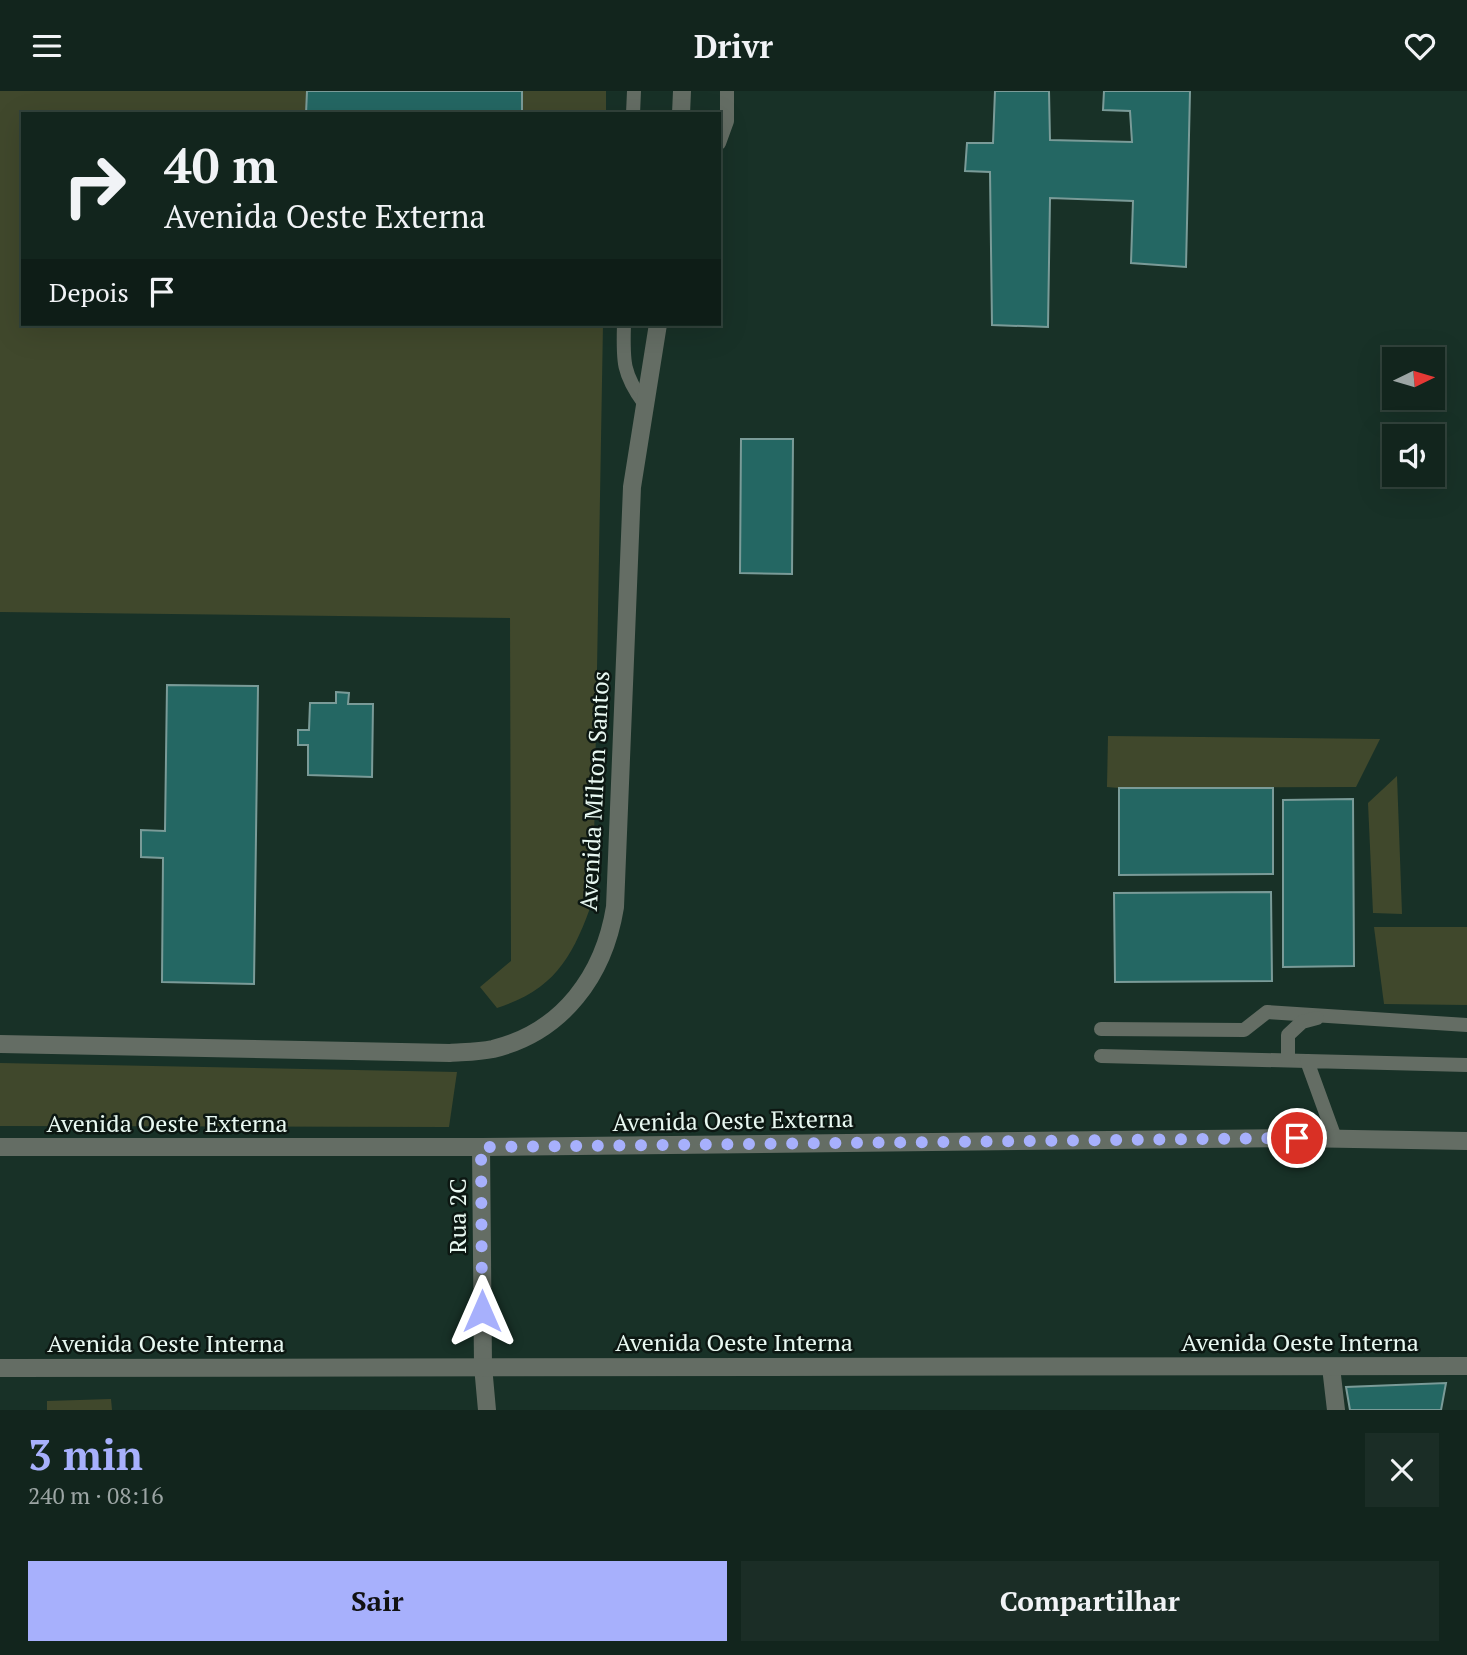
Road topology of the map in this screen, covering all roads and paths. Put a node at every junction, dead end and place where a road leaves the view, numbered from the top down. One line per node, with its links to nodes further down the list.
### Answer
1 (634, 91): 4 (lane)
2 (682, 91): 5 (street)
3 (727, 91): 6 (lane)
4 (634, 112)
5 (681, 112)
6 (721, 138)
7 (624, 326): 9 (lane)
8 (658, 326): 9 (street, Avenida Milton Santos)
9 (644, 403): 13 (street, Avenida Milton Santos)
10 (1325, 1016): 11 (lane); 12 (lane); 15 (lane)
11 (1467, 1025)
12 (1101, 1029)
13 (0, 1044)
14 (1101, 1056): 15 (lane)
15 (1288, 1060): 16 (lane)
16 (1307, 1061): 17 (lane); 18 (lane)
17 (1467, 1065)
18 (1335, 1138): 19 (street, Avenida Oeste Externa); 21 (street, Avenida Oeste Externa)
19 (1467, 1141)
20 (0, 1147): 21 (street, Avenida Oeste Externa)
21 (481, 1147): 22 (street, Rua 2C)
22 (483, 1366): 24 (street, Avenida Oeste Interna); 25 (street, Avenida Oeste Interna); 26 (street, Rua 2C)
23 (1467, 1366): 24 (street, Avenida Oeste Interna)
24 (1331, 1367): 27 (street)
25 (0, 1368)
26 (487, 1410)
27 (1336, 1410)

